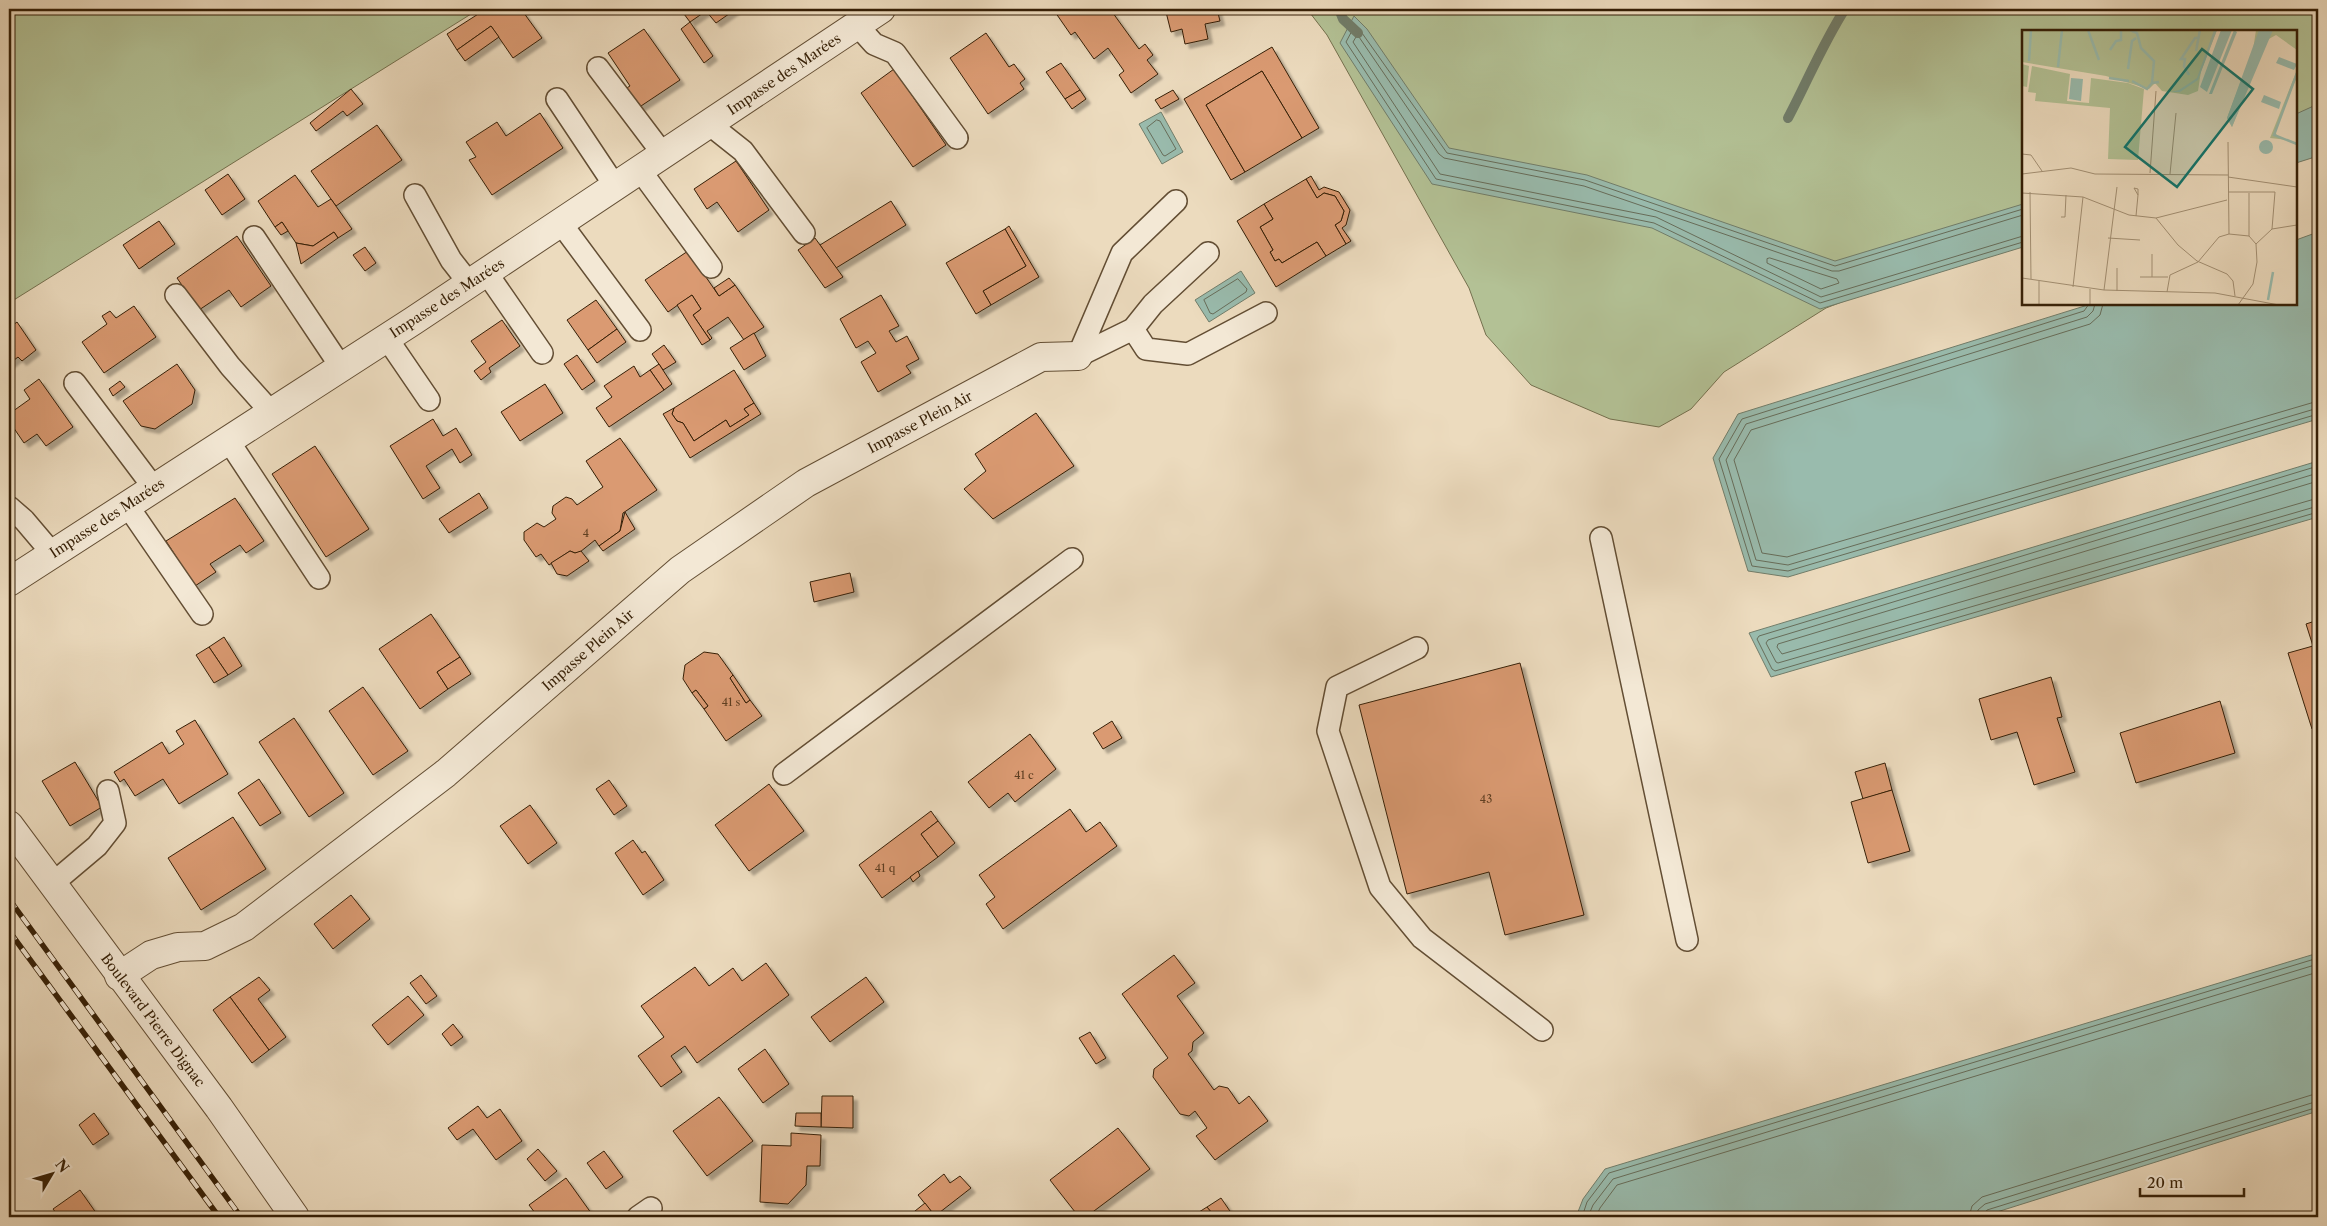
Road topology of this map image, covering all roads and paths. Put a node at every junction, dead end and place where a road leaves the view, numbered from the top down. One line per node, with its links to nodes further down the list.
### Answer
1 (881, 9): 2 (street, Impasse des Marées)
2 (857, 25): 5 (street, Impasse des Marées); 6 (lane)
3 (598, 68): 7 (lane)
4 (557, 99): 9 (lane)
5 (709, 124): 7 (street, Impasse des Marées); 13 (lane)
6 (957, 138)
7 (663, 154): 8 (street, Impasse des Marées)
8 (640, 170): 9 (street, Impasse des Marées); 16 (lane)
9 (615, 186): 12 (street, Impasse des Marées)
10 (415, 195): 17 (lane)
11 (1176, 201): 24 (lane)
12 (560, 222): 17 (street, Impasse des Marées); 21 (lane)
13 (804, 233)
14 (254, 237): 25 (lane)
15 (1208, 253): 20 (lane)
16 (711, 267)
17 (477, 278): 22 (street, Impasse des Marées); 23 (lane)
18 (176, 295): 28 (lane)
19 (1266, 313): 20 (lane)
20 (1133, 329): 24 (lane)
21 (640, 330)
22 (386, 337): 25 (street, Impasse des Marées); 27 (lane)
23 (542, 353)
24 (1078, 356): 45 (street, Impasse Plein Air)
25 (340, 367): 28 (street, Impasse des Marées)
26 (75, 383): 30 (lane)
27 (429, 400)
28 (271, 412): 29 (street, Impasse des Marées)
29 (228, 440): 30 (street, Impasse des Marées); 36 (lane)
30 (154, 488): 31 (street, Impasse des Marées)
31 (128, 505): 34 (street, Impasse des Marées); 38 (lane)
32 (9, 507): 34 (lane)
33 (1601, 538): 44 (lane)
34 (52, 554): 37 (street, Impasse des Marées)
35 (1072, 559): 40 (lane)
36 (319, 578)
37 (9, 582)
38 (202, 614)
39 (1416, 648): 46 (lane)
40 (784, 774)
41 (108, 791): 43 (lane)
42 (9, 825): 43 (street, Boulevard Pierre Dignac)
43 (52, 884): 45 (street, Boulevard Pierre Dignac)
44 (1686, 940)
45 (120, 976): 47 (street, Boulevard Pierre Dignac)
46 (1542, 1030)
47 (295, 1217)

